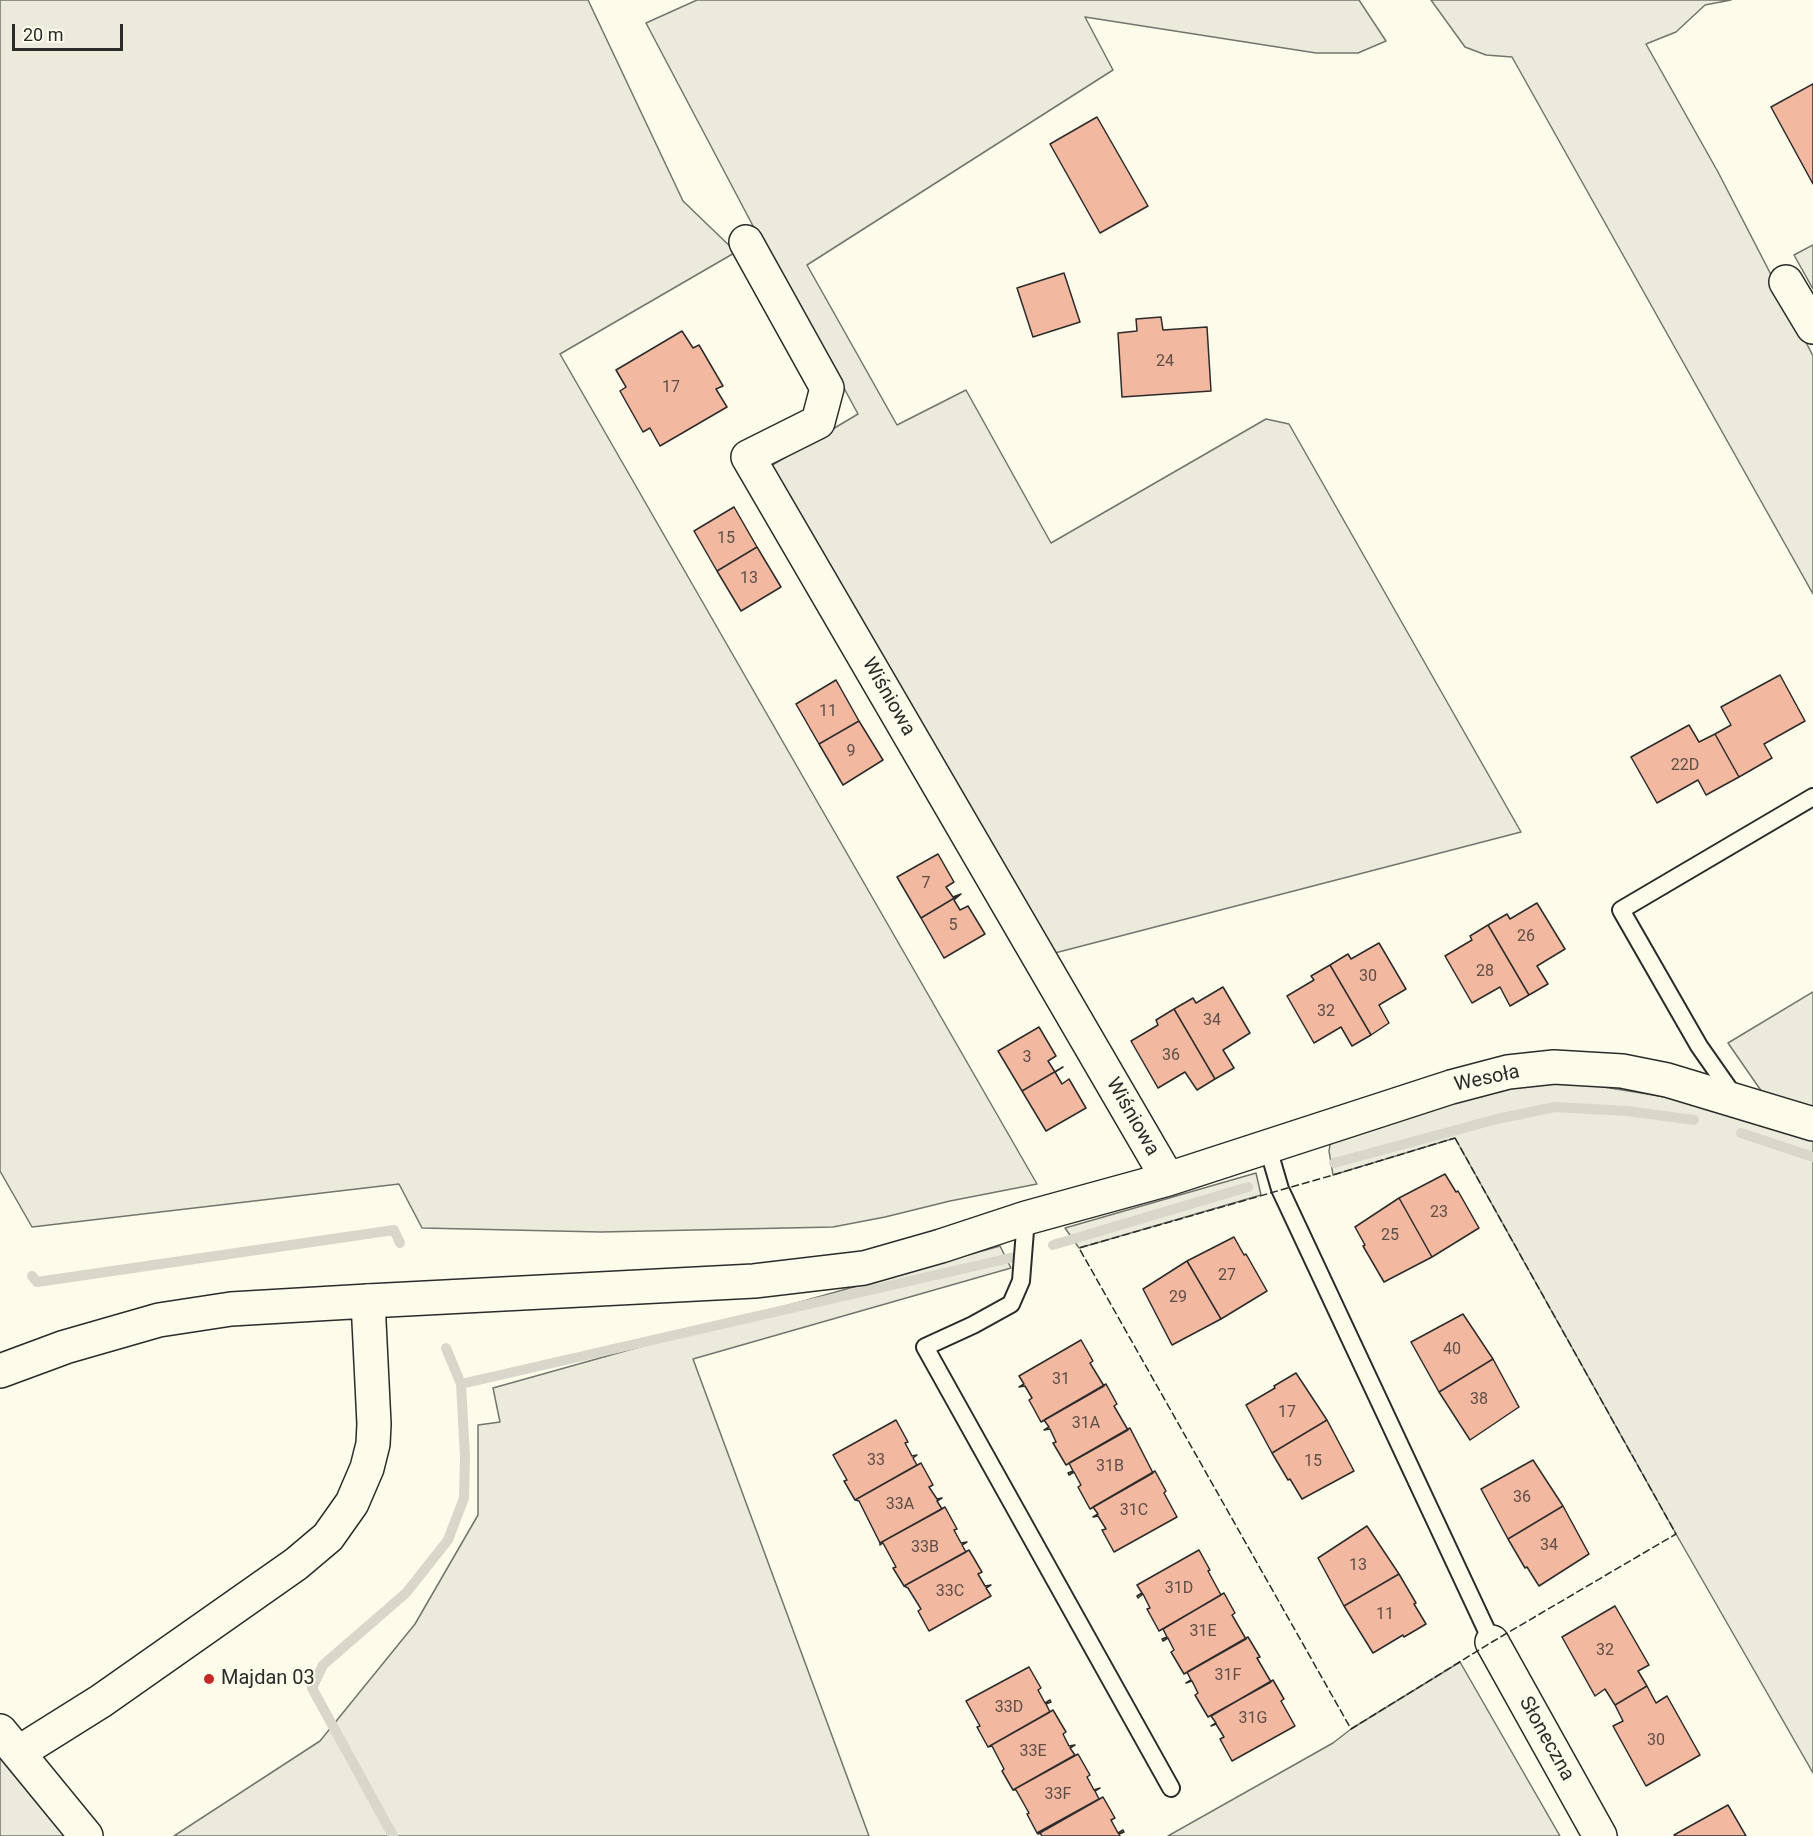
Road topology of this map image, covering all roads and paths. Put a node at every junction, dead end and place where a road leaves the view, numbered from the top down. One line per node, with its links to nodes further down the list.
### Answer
1 (746, 242): 8 (street, Wiśniowa)
2 (1786, 282): 3 (street)
3 (1813, 327)
4 (1813, 797): 5 (lane)
5 (1737, 1101): 6 (street, Wesoła); 7 (street, Wesoła)
6 (1813, 1124)
7 (1268, 1148): 8 (street, Wesoła); 12 (lane)
8 (1168, 1179): 9 (street, Wesoła)
9 (1026, 1218): 10 (street, Wesoła); 14 (lane)
10 (368, 1301): 11 (street, Wesoła); 13 (street)
11 (0, 1371)
12 (1492, 1642): 16 (street, Słoneczna)
13 (9, 1742): 15 (street)
14 (1171, 1788)
15 (86, 1836)
16 (1600, 1836)

